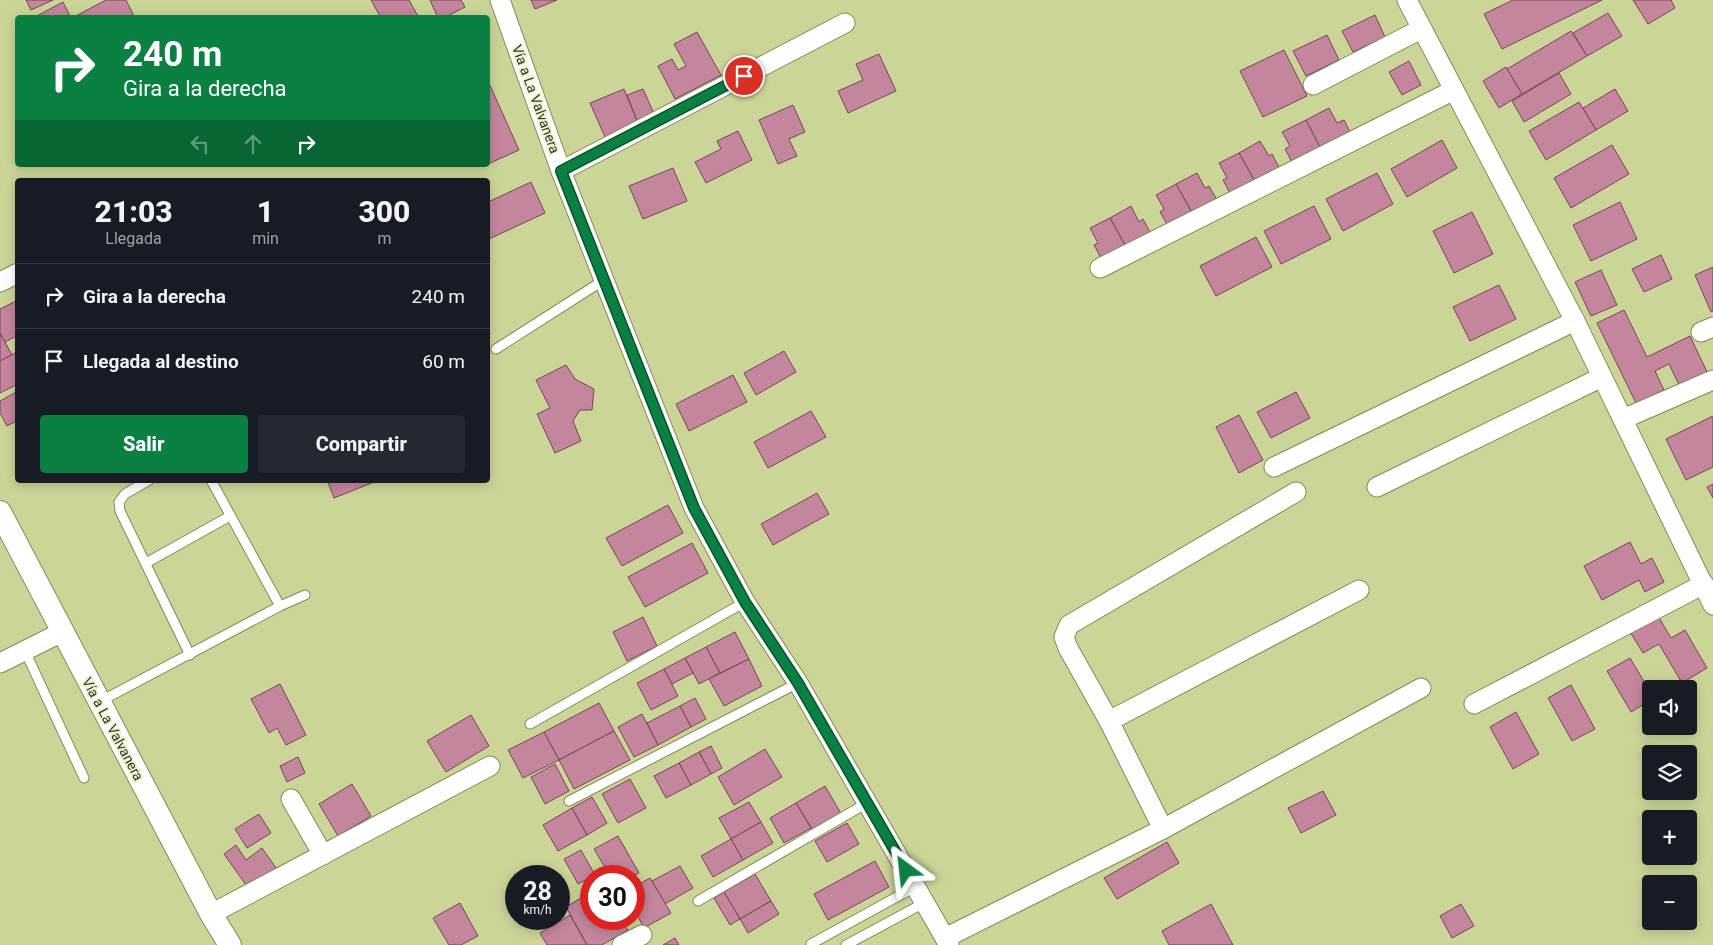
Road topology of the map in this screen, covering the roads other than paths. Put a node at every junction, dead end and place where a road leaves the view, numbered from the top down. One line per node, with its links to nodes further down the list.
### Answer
1 (500, 0): 7 (street, Vía a La Valvanera)
2 (1407, 0): 4 (street)
3 (845, 23): 7 (street)
4 (1421, 29): 5 (street); 6 (street)
5 (1313, 85)
6 (1454, 90): 8 (street); 12 (street)
7 (561, 171): 10 (street, Vía a La Valvanera)
8 (1100, 268)
9 (15, 274): 11 (street)
10 (604, 280): 13 (lane); 28 (street, Vía a La Valvanera)
11 (0, 282)
12 (1575, 321): 14 (street); 17 (street)
13 (496, 349)
14 (1602, 377): 16 (street); 20 (street)
15 (1713, 380): 16 (street)
16 (1623, 419): 25 (street)
17 (1274, 467)
18 (144, 483): 24 (lane)
19 (213, 483): 23 (lane)
20 (1377, 487)
21 (1296, 492): 39 (street)
22 (0, 512): 31 (street, Vía a La Valvanera)
23 (230, 516): 24 (lane); 30 (lane)
24 (146, 563): 33 (lane)
25 (1704, 584): 29 (street); 38 (street)
26 (1359, 590): 39 (street)
27 (305, 595): 30 (lane)
28 (745, 602): 35 (street, Vía a La Valvanera); 40 (lane)
29 (1713, 605)
30 (280, 606): 33 (lane)
31 (62, 632): 32 (street); 37 (street, Vía a La Valvanera)
32 (25, 651): 34 (street); 42 (lane)
33 (190, 655): 37 (lane)
34 (0, 663)
35 (798, 683): 44 (lane); 45 (street, Vía a La Valvanera)
36 (1422, 688): 46 (street)
37 (99, 702): 50 (street, Vía a La Valvanera)
38 (1474, 704)
39 (1109, 721): 46 (street)
40 (530, 724)
41 (490, 766): 47 (street)
42 (84, 778)
43 (292, 799): 47 (street)
44 (569, 801)
45 (867, 804): 48 (street, Vía a La Valvanera); 49 (lane)
46 (1163, 829): 52 (street)
47 (323, 855): 50 (street)
48 (920, 895): 52 (street, Vía a La Valvanera); 53 (lane); 56 (lane)
49 (698, 901)
50 (211, 914): 54 (street, Vía a La Valvanera)
51 (642, 935): 55 (street)
52 (947, 941)
53 (810, 944)
54 (230, 945)
55 (622, 945)
56 (846, 945)

